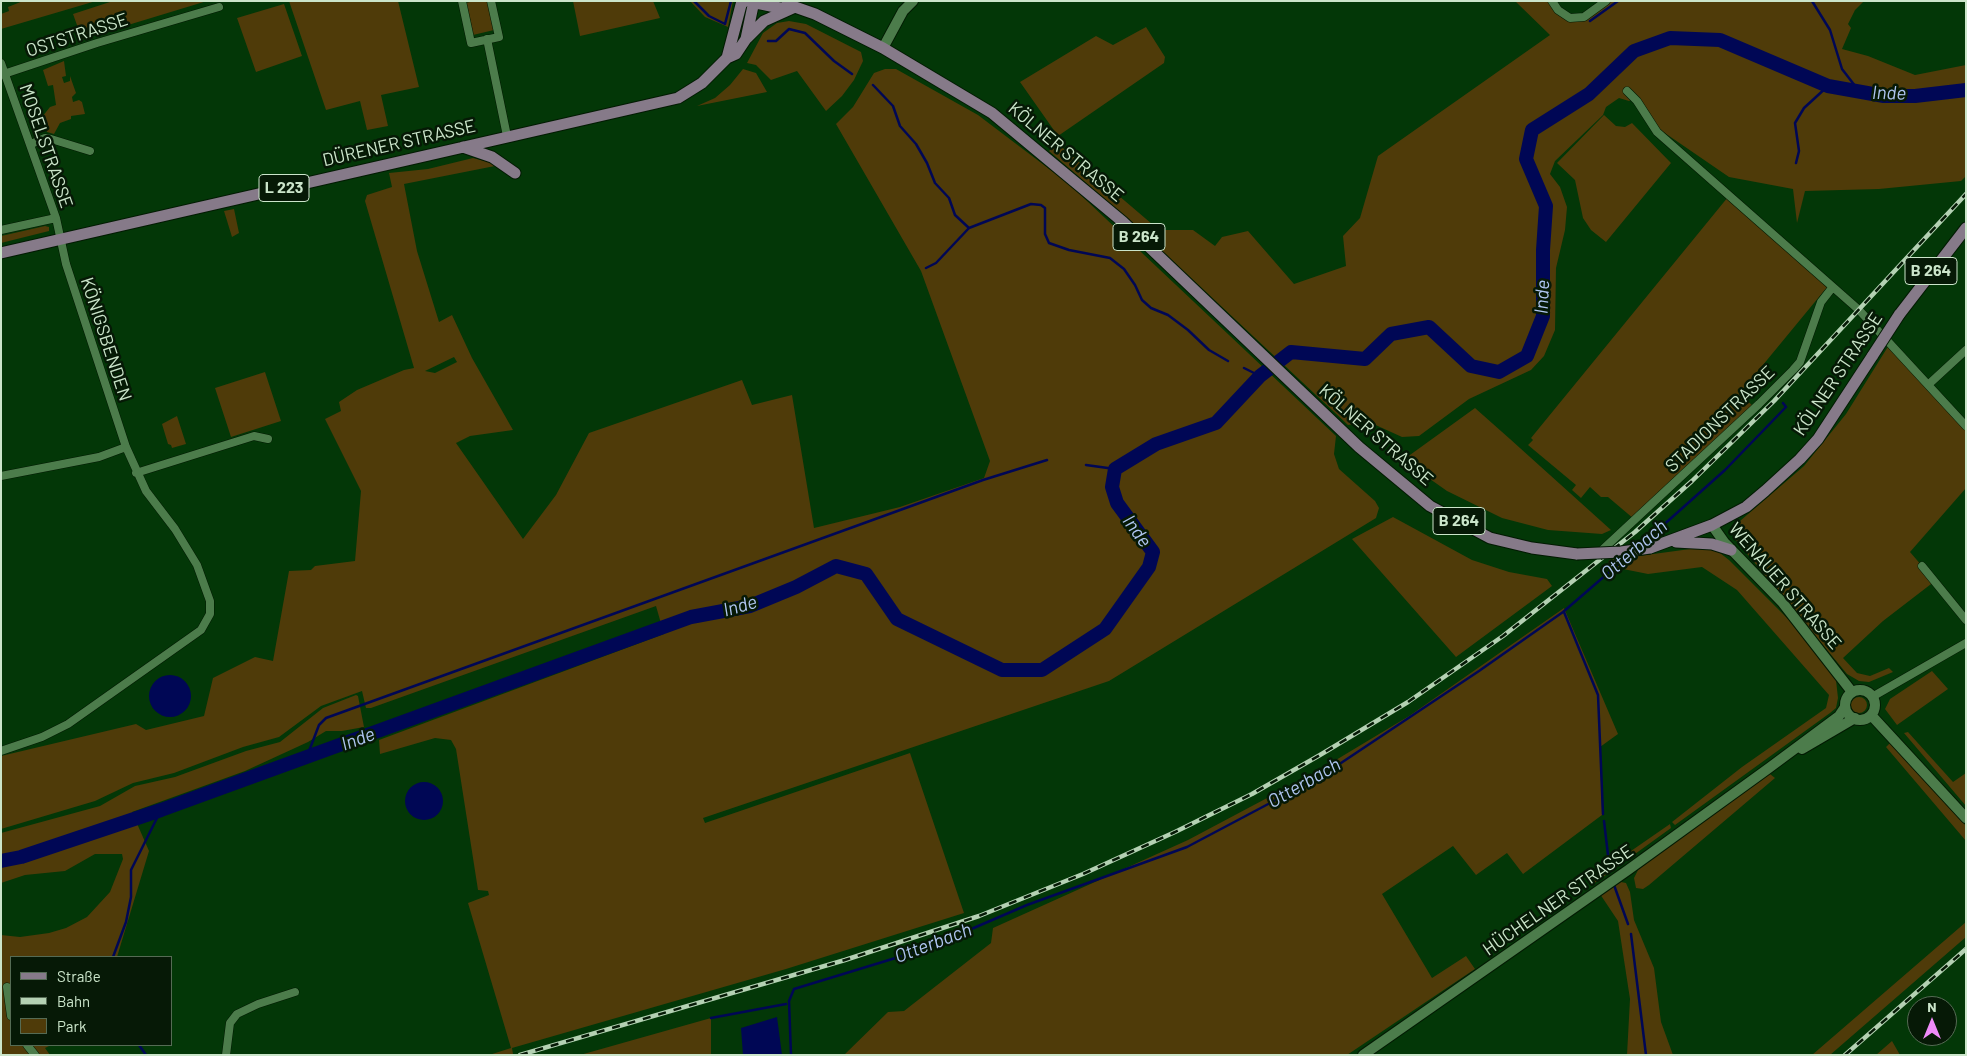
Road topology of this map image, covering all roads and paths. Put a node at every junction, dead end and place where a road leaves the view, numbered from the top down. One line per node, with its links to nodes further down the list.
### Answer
1 (462, 1): 10 (street)
2 (491, 1): 10 (street)
3 (913, 1): 11 (street)
4 (1552, 1): 5 (street)
5 (1606, 1)
6 (749, 2): 7 (main road, B 264); 9 (main road); 12 (main road)
7 (791, 4): 9 (main road, DÜRENER STRASSE); 11 (main road, B 264)
8 (219, 7): 14 (street, OSTSTRASSE)
9 (746, 39): 12 (main road, DÜRENER STRASSE / L 223)
10 (487, 40): 16 (street)
11 (883, 48): 35 (main road, KÖLNER STRASSE / B 264, bridge)
12 (727, 58): 16 (main road, DÜRENER STRASSE / L 223)
13 (1, 63): 14 (street, MOSELSTRASSE)
14 (3, 74): 17 (street, MOSELSTRASSE)
15 (1627, 91): 26 (street)
16 (508, 136): 18 (main road, DÜRENER STRASSE / L 223)
17 (31, 144): 19 (street); 21 (street, MOSELSTRASSE)
18 (462, 147): 20 (main road); 24 (main road, DÜRENER STRASSE / L 223)
19 (90, 151)
20 (515, 173)
21 (56, 218): 23 (street); 24 (street, MOSELSTRASSE)
22 (1966, 228): 34 (main road, KÖLNER STRASSE / B 264, bridge)
23 (1, 230)
24 (62, 239): 25 (main road, DÜRENER STRASSE / L 223); 31 (street, KÖNIGSBENDEN)
25 (1, 254)
26 (1832, 288): 28 (street); 37 (street, STADIONSTRASSE)
27 (1966, 350): 28 (street)
28 (1929, 384): 29 (street)
29 (1966, 426)
30 (268, 439): 32 (street)
31 (126, 447): 32 (street, KÖNIGSBENDEN); 33 (street)
32 (136, 473): 46 (street, KÖNIGSBENDEN)
33 (1, 476)
34 (1712, 525): 35 (main road, KÖLNER STRASSE / B 264); 36 (street, WENAUER STRASSE)
35 (1669, 542): 36 (main road)
36 (1732, 550): 41 (street, WENAUER STRASSE)
37 (1601, 551)
38 (1922, 566): 39 (street)
39 (1966, 620)
40 (1966, 643): 42 (street)
41 (1852, 692): 42 (street); 43 (street)
42 (1872, 697): 44 (street)
43 (1845, 707): 45 (street); 47 (street, HÜCHELNER STRASSE)
44 (1871, 714): 45 (street); 48 (street)
45 (1855, 718): 47 (street, HÜCHELNER STRASSE)
46 (1, 751)
47 (1769, 768): 53 (street, HÜCHELNER STRASSE)
48 (1966, 818)
49 (6, 987): 51 (street)
50 (295, 992): 52 (street)
51 (10, 1010)
52 (226, 1055)
53 (1363, 1055)

